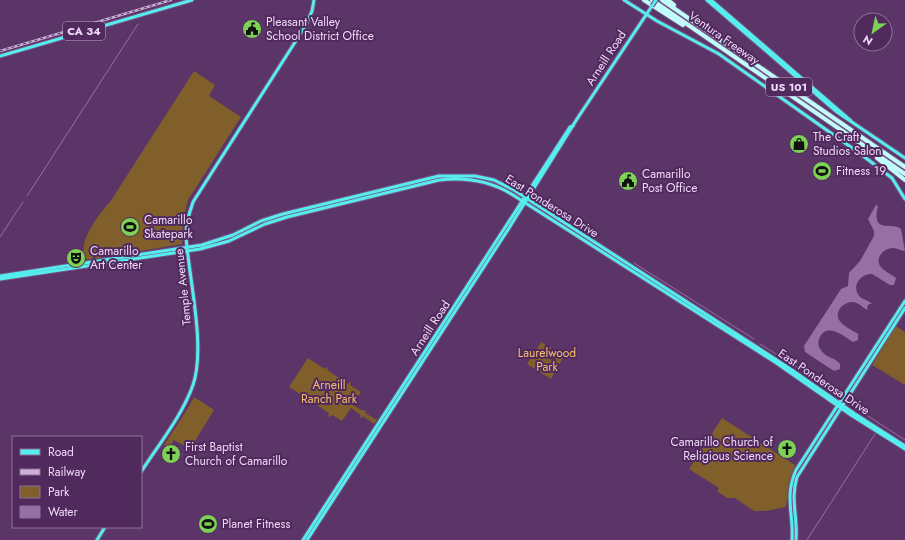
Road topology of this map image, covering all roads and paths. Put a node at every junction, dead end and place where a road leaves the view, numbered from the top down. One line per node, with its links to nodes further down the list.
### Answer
1 (192, 0): 14 (main road, CA 34)
2 (314, 0): 25 (main road, Temple Avenue)
3 (624, 0): 11 (main road)
4 (644, 0): 13 (highway)
5 (652, 0): 13 (highway, Ventura Freeway / US 101)
6 (656, 0): 11 (main road, Arneill Road, bridge)
7 (662, 0): 12 (highway, Ventura Freeway / US 101)
8 (668, 0): 12 (highway)
9 (707, 0): 15 (main road)
10 (711, 0): 15 (main road)
11 (646, 14): 23 (main road); 24 (main road, Arneill Road)
12 (690, 19): 18 (highway, Ventura Freeway / US 101)
13 (694, 30): 16 (highway, Ventura Freeway / US 101)
14 (0, 56)
15 (851, 121): 17 (main road)
16 (866, 148): 19 (highway, Ventura Freeway / US 101); 22 (highway)
17 (905, 158)
18 (905, 165)
19 (905, 174)
20 (484, 178): 21 (main road); 24 (main road, East Ponderosa Drive); 25 (main road, East Ponderosa Drive)
21 (475, 180): 24 (main road, East Ponderosa Drive); 25 (main road, East Ponderosa Drive)
22 (905, 180)
23 (905, 199)
24 (525, 200): 31 (main road, East Ponderosa Drive); 37 (main road, Arneill Road); 38 (main road, Arneill Road)
25 (187, 249): 26 (main road, East Ponderosa Drive); 34 (main road, Temple Avenue)
26 (82, 265): 27 (main road, East Ponderosa Drive); 28 (main road, East Ponderosa Drive)
27 (0, 276)
28 (0, 279)
29 (905, 301): 31 (main road)
30 (905, 308): 31 (main road)
31 (840, 405): 32 (main road, East Ponderosa Drive); 33 (main road, East Ponderosa Drive); 39 (main road); 40 (main road)
32 (905, 446)
33 (905, 449)
34 (142, 470)
35 (104, 528): 36 (main road)
36 (96, 540)
37 (303, 540)
38 (308, 540)
39 (792, 540)
40 (796, 540)

